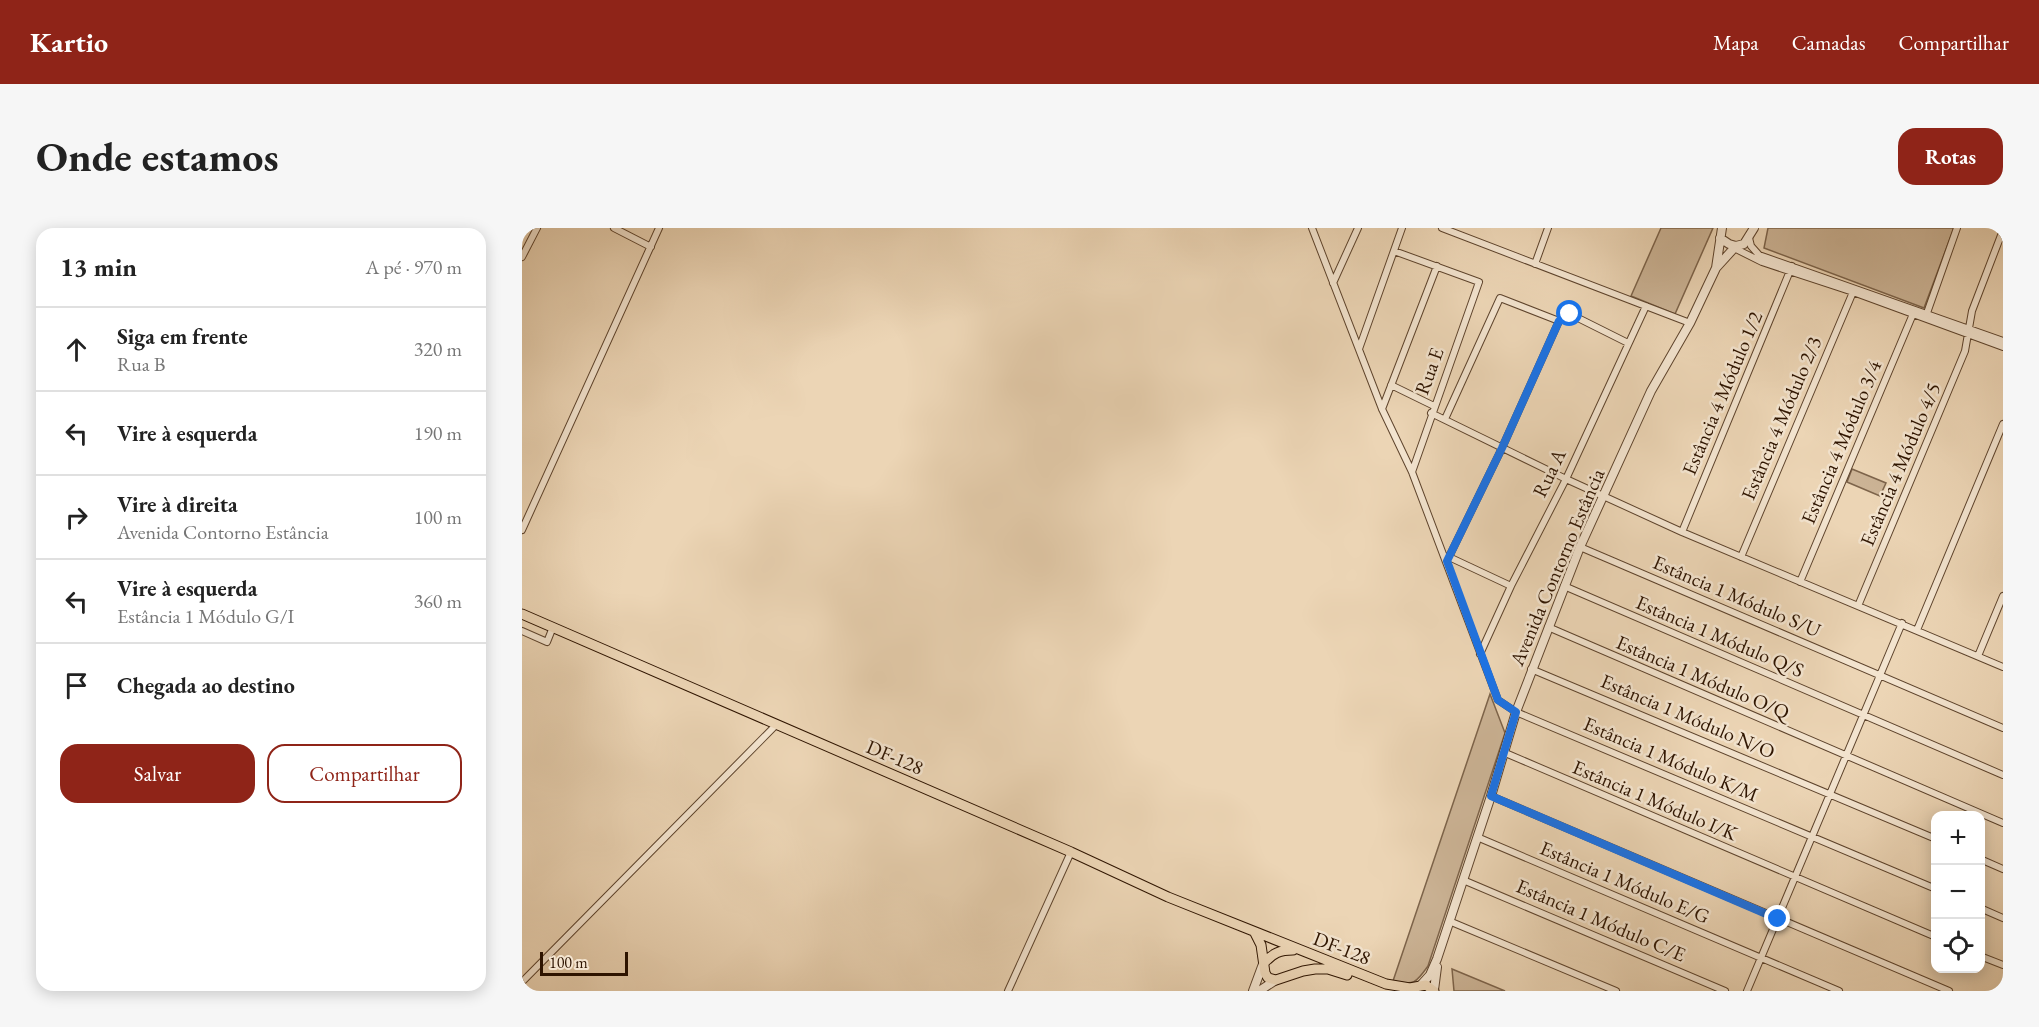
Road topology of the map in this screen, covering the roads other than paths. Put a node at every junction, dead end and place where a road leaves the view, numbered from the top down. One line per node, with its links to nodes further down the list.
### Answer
1 (537, 228): 18 (street)
2 (614, 228): 16 (street)
3 (659, 228): 16 (street)
4 (1312, 228): 23 (street)
5 (1358, 228): 23 (street)
6 (1402, 228): 17 (street)
7 (1442, 228): 19 (street)
8 (1548, 228): 19 (street)
9 (1722, 228): 13 (street, Avenida Contorno Estância)
10 (1754, 228): 14 (street)
11 (1957, 228): 26 (street)
12 (2003, 230): 30 (street, Estância 4 Módulo 4/5)
13 (1720, 238): 15 (street); 21 (street, Avenida Contorno Estância)
14 (1749, 238): 15 (street, Avenida Contorno Estância); 22 (street)
15 (1736, 246): 21 (street, Avenida Contorno Estância); 22 (street)
16 (651, 247): 45 (street)
17 (1394, 250): 20 (street); 34 (street)
18 (522, 257)
19 (1535, 264): 25 (street)
20 (1437, 266): 35 (street); 36 (street, Rua E)
21 (1716, 268): 29 (street, Avenida Contorno Estância)
22 (1791, 269): 24 (street); 26 (street); 46 (street, Estância 4 Módulo 1/2)
23 (1333, 284): 34 (street)
24 (1853, 292): 27 (street); 48 (street, Estância 4 Módulo 2/3)
25 (1646, 306): 29 (street); 32 (street, Rua A)
26 (1927, 313): 27 (street); 30 (street)
27 (1913, 314): 30 (street); 50 (street, Estância 4 Módulo 3/4)
28 (1559, 321): 32 (street); 39 (street); 41 (street)
29 (1690, 323): 44 (street, Avenida Contorno Estância)
30 (1969, 332): 31 (street); 33 (street); 54 (street, Estância 4 Módulo 4/5)
31 (2003, 341)
32 (1628, 343): 43 (street, Rua A)
33 (2003, 347)
34 (1359, 349): 37 (street)
35 (1391, 385): 36 (street); 37 (street)
36 (1434, 406): 38 (street, Rua E)
37 (1382, 409): 42 (street)
38 (1431, 413): 39 (street); 42 (street, Rua E)
39 (1445, 419): 41 (street)
40 (2003, 424): 59 (street)
41 (1502, 448): 43 (street); 49 (street)
42 (1412, 472): 49 (street)
43 (1566, 479): 44 (street); 51 (street, Rua A)
44 (1603, 496): 46 (street); 47 (street, Avenida Contorno Estância)
45 (522, 530)
46 (1682, 532): 48 (street)
47 (1580, 547): 52 (street, Avenida Contorno Estância); 65 (street, Estância 1 Módulo S/U)
48 (1741, 557): 50 (street)
49 (1448, 559): 51 (street); 61 (street)
50 (1800, 582): 54 (street)
51 (1511, 586): 61 (street, Rua A)
52 (1564, 586): 58 (street, Avenida Contorno Estância); 67 (street, Estância 1 Módulo Q/S)
53 (2003, 596): 62 (street)
54 (1858, 606): 56 (street)
55 (522, 614): 57 (main road, DF-128 / DF-128)
56 (1902, 623): 59 (street); 65 (street)
57 (553, 627): 60 (street); 68 (main road, DF-128 / DF-128)
58 (1548, 627): 64 (street, Avenida Contorno Estância); 71 (street, Estância 1 Módulo O/Q)
59 (1917, 630): 62 (street)
60 (522, 631)
61 (1480, 654): 66 (street)
62 (1978, 656): 63 (street)
63 (2003, 667)
64 (1531, 669): 66 (street, Avenida Contorno Estância); 73 (street, Estância 1 Módulo N/O)
65 (1880, 676): 67 (street); 69 (street, Estância 1 Módulo S/U)
66 (1516, 712): 70 (street, Avenida Contorno Estância); 77 (street, Estância 1 Módulo K/M)
67 (1863, 716): 71 (street); 72 (street, Estância 1 Módulo Q/S)
68 (776, 725): 79 (main road, DF-128 / DF-128); 99 (street)
69 (2003, 728)
70 (1503, 752): 74 (street, Avenida Contorno Estância); 82 (street, Estância 1 Módulo I/K)
71 (1846, 756): 73 (street); 75 (street, Estância 1 Módulo O/Q)
72 (2003, 775)
73 (1831, 794): 77 (street); 78 (street, Estância 1 Módulo N/O)
74 (1491, 796): 76 (street, Avenida Contorno Estância); 87 (street)
75 (2003, 823)
76 (1477, 837): 83 (street, Avenida Contorno Estância); 92 (street, Estância 1 Módulo E/G)
77 (1812, 837): 82 (street); 84 (street, Estância 1 Módulo K/M)
78 (1931, 837)
79 (1071, 852): 89 (main road, DF-128 / DF-128); 102 (street)
80 (1985, 861): 81 (street)
81 (2003, 869)
82 (1795, 878): 87 (street); 90 (street, Estância 1 Módulo I/K)
83 (1463, 880): 88 (street, Avenida Contorno Estância); 107 (street, Estância 1 Módulo C/E)
84 (1931, 887)
85 (1985, 910): 86 (street)
86 (2003, 918)
87 (1778, 919): 92 (street); 110 (street)
88 (1449, 921): 94 (street, Avenida Contorno Estância); 106 (street)
89 (1255, 933): 91 (main road, DF-128 / DF-128); 95 (main road)
90 (1931, 935)
91 (1303, 952): 95 (main road); 97 (main road); 100 (main road, DF-128 / DF-128)
92 (1761, 957): 108 (street); 109 (street, Estância 1 Módulo E/G)
93 (1985, 958): 96 (street)
94 (1437, 959): 100 (street, Avenida Contorno Estância); 101 (street, Avenida Contorno Estância)
95 (1264, 963): 98 (main road); 103 (street)
96 (2003, 965)
97 (1303, 970): 98 (main road, DF-128); 105 (main road, DF-128 / DF-128)
98 (1276, 980): 104 (street)
99 (522, 982)
100 (1417, 988): 101 (main road, DF-128)
101 (1434, 990)
102 (1008, 991)
103 (1253, 991)
104 (1259, 991)
105 (1392, 991)
106 (1616, 991)
107 (1725, 991)
108 (1747, 991)
109 (1839, 991)
110 (1949, 991)

